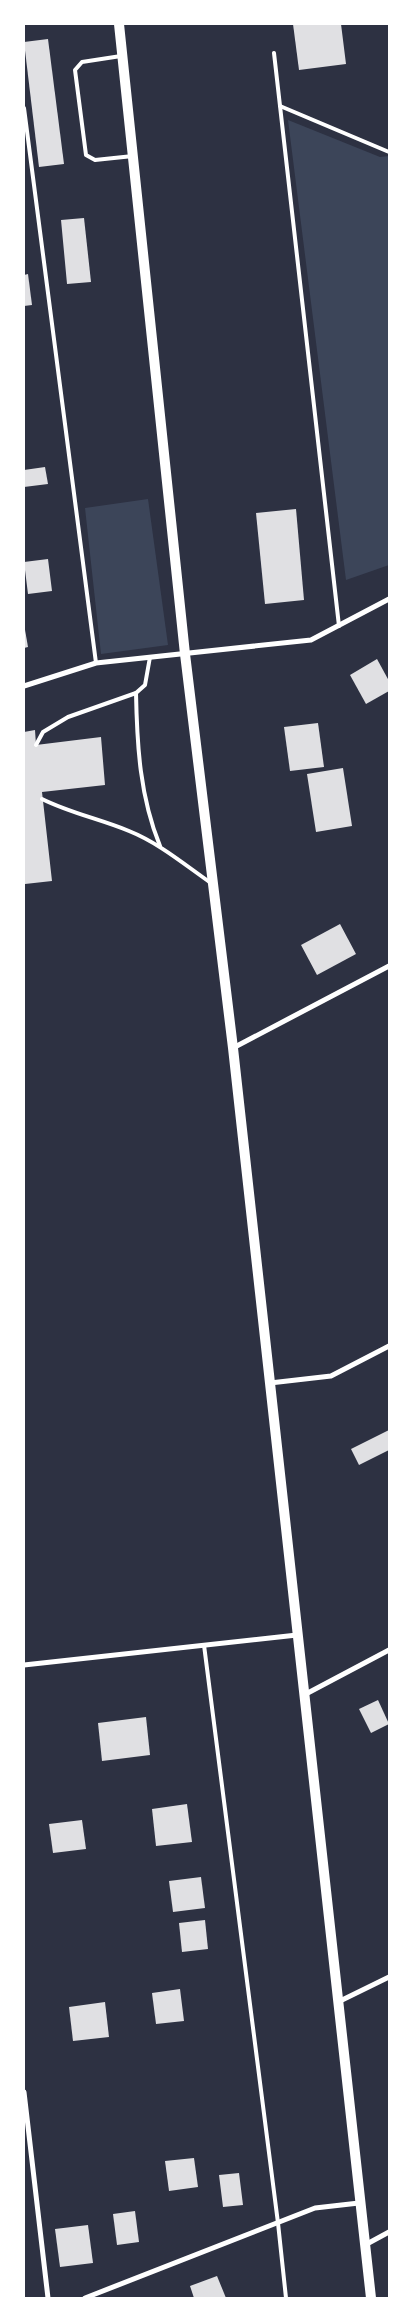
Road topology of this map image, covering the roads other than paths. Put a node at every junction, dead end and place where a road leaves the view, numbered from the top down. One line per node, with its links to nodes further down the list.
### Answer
1 (118, 24): 3 (main road)
2 (274, 54): 4 (lane)
3 (121, 56): 7 (main road); 7 (lane)
4 (280, 106): 6 (lane); 9 (lane)
5 (24, 108): 12 (lane)
6 (389, 152)
7 (133, 156): 10 (main road)
8 (389, 599): 9 (street)
9 (339, 626): 10 (street)
10 (185, 654): 11 (street); 18 (main road)
11 (150, 658): 12 (street); 14 (lane)
12 (96, 663): 13 (street)
13 (24, 686)
14 (136, 694): 15 (lane); 17 (lane)
15 (36, 745)
16 (42, 798): 17 (lane)
17 (160, 846): 18 (lane)
18 (211, 883): 20 (main road)
19 (389, 966): 20 (street)
20 (233, 1048): 22 (main road)
21 (389, 1346): 22 (street)
22 (270, 1384): 23 (main road)
23 (297, 1635): 24 (street); 27 (main road)
24 (204, 1645): 26 (street); 32 (lane)
25 (389, 1650): 27 (street)
26 (24, 1664)
27 (304, 1695): 29 (main road)
28 (389, 1977): 29 (street)
29 (338, 2002): 31 (main road)
30 (24, 2092): 35 (street)
31 (359, 2203): 32 (street); 34 (main road)
32 (278, 2223): 36 (street); 37 (lane)
33 (389, 2232): 34 (street)
34 (364, 2245): 38 (main road)
35 (48, 2298)
36 (85, 2298)
37 (286, 2298)
38 (371, 2298)

